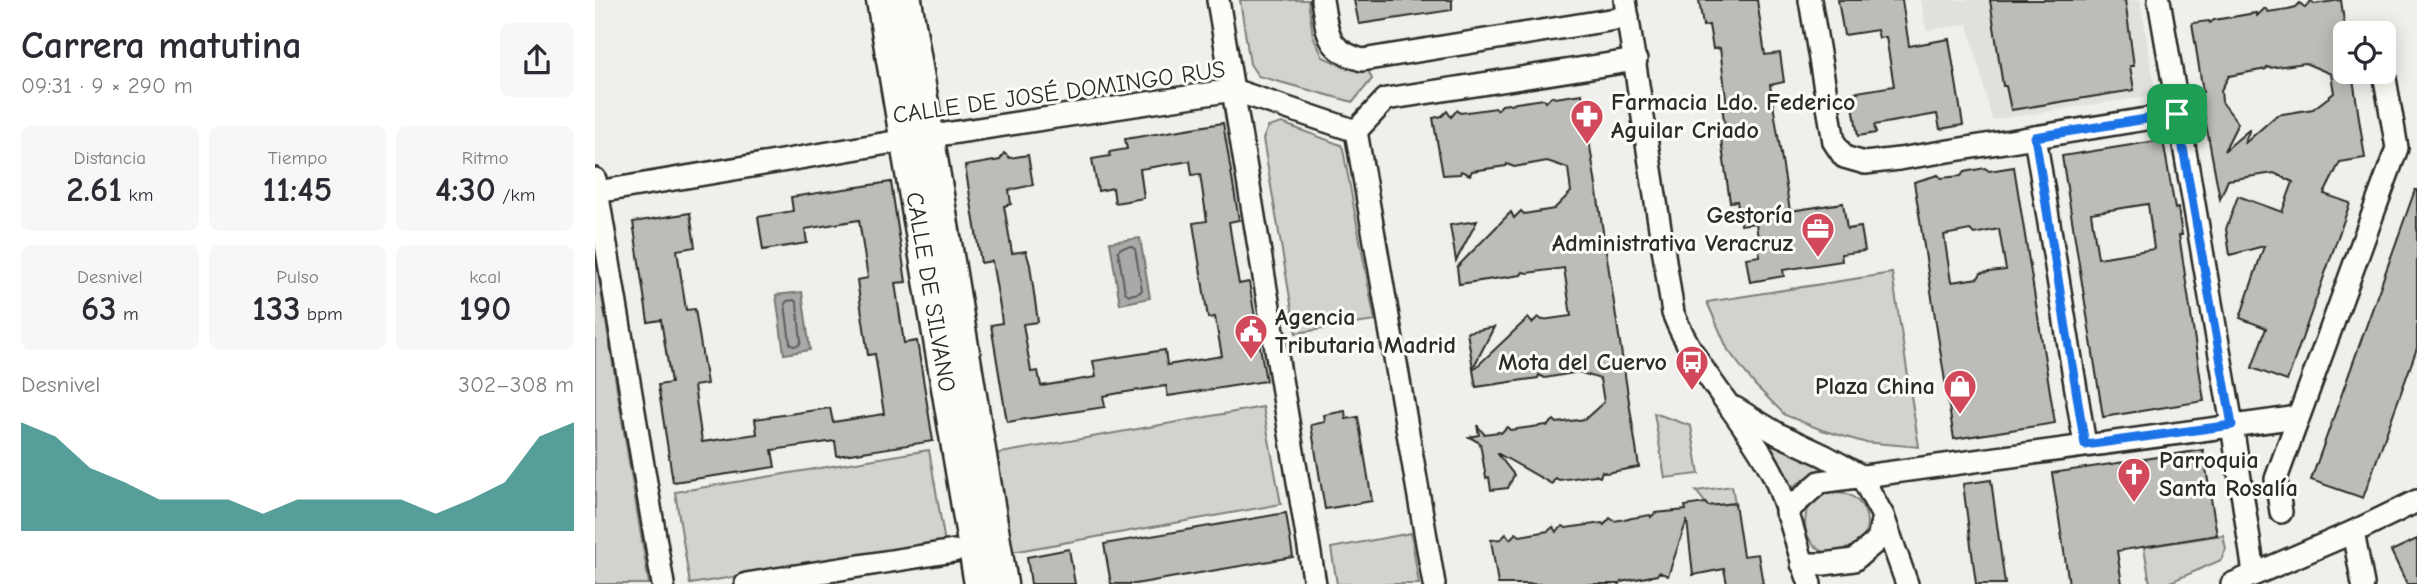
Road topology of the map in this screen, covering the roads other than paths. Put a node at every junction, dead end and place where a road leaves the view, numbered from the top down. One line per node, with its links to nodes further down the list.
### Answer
1 (883, 0): 14 (street, CALLE DE SILVANO)
2 (906, 0): 14 (street, CALLE DE SILVANO)
3 (1218, 0): 10 (street)
4 (1322, 0): 7 (street)
5 (1810, 0): 13 (street)
6 (2159, 0): 11 (street)
7 (1627, 9): 8 (street)
8 (1636, 60): 12 (street); 16 (street)
9 (2386, 84): 17 (street)
10 (1233, 90): 12 (street, CALLE DE JOSÉ DOMINGO RUS); 14 (street, CALLE DE JOSÉ DOMINGO RUS); 33 (street)
11 (2177, 114): 13 (street); 18 (street)
12 (1356, 131): 34 (street)
13 (2035, 137): 19 (street)
14 (917, 139): 15 (street, CALLE DE JOSÉ DOMINGO RUS); 31 (street, CALLE DE SILVANO); 32 (street, CALLE DE SILVANO)
15 (596, 185): 29 (street)
16 (1730, 405): 20 (street); 22 (street)
17 (2298, 416): 18 (street); 23 (street)
18 (2232, 425): 19 (street); 28 (street)
19 (2085, 445): 20 (street)
20 (1861, 476): 22 (street); 24 (street)
21 (2417, 502): 25 (street)
22 (1786, 512): 27 (street)
23 (2281, 512)
24 (1883, 516): 27 (street); 36 (street)
25 (2353, 532): 28 (street); 38 (street)
26 (954, 551): 30 (street)
27 (1802, 564): 35 (street)
28 (2254, 573): 37 (street)
29 (663, 584)
30 (746, 584)
31 (980, 584)
32 (1002, 584)
33 (1315, 584)
34 (1434, 584)
35 (1810, 584)
36 (1907, 584)
37 (2232, 584)
38 (2363, 584)

